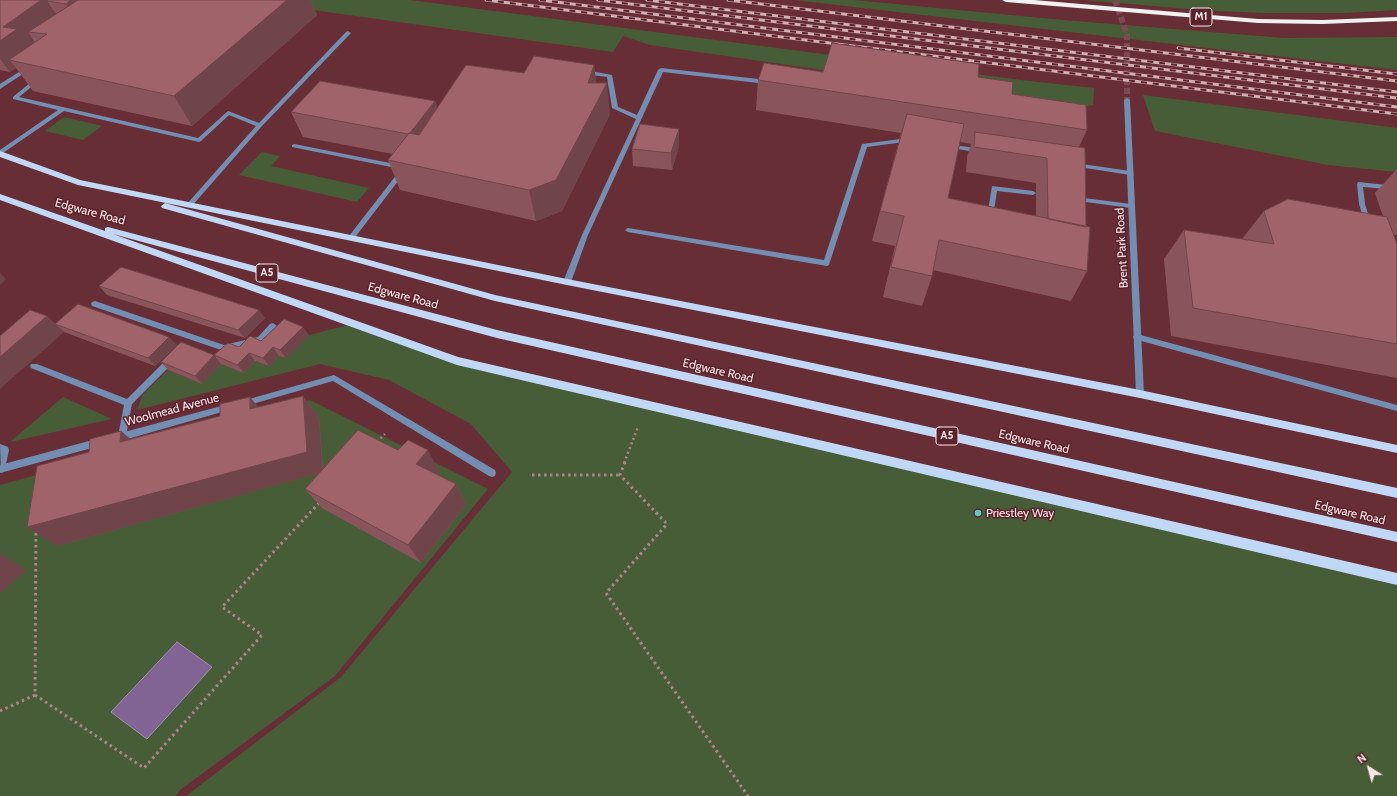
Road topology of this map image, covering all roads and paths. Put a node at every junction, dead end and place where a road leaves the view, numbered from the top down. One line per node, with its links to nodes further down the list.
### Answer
1 (1006, 0): 2 (highway, M1)
2 (1397, 19)
3 (348, 33): 12 (street)
4 (35, 64): 8 (street)
5 (582, 72): 11 (street)
6 (46, 73): 10 (street)
7 (775, 83): 11 (street)
8 (0, 87)
9 (1127, 100): 19 (street, Brent Park Road)
10 (63, 108): 12 (street); 17 (street)
11 (639, 118): 32 (street)
12 (260, 125): 25 (street)
13 (913, 141): 29 (street)
14 (294, 146): 31 (street)
15 (944, 146): 16 (street)
16 (990, 152)
17 (0, 153): 20 (main road)
18 (1068, 164): 19 (street)
19 (1130, 173): 26 (street, Brent Park Road)
20 (78, 182): 25 (main road); 51 (main road, Edgware Road)
21 (1397, 188): 30 (street)
22 (1033, 193): 28 (street)
23 (0, 197): 27 (main road, A5)
24 (1078, 199): 26 (street)
25 (188, 205): 31 (main road)
26 (1131, 206): 35 (street, Brent Park Road)
27 (37, 211): 40 (main road); 54 (main road, Edgware Road / A5)
28 (989, 226)
29 (628, 230)
30 (1370, 233)
31 (351, 238): 32 (main road)
32 (567, 282): 38 (main road)
33 (94, 304): 34 (street)
34 (273, 326)
35 (1137, 337): 38 (street, Brent Park Road); 41 (street)
36 (177, 355): 39 (street)
37 (34, 366): 39 (street)
38 (1140, 394): 46 (main road)
39 (128, 403): 43 (street)
40 (646, 405): 50 (path); 55 (main road)
41 (1397, 408)
42 (400, 418): 43 (street, Woolmead Avenue); 44 (path); 48 (street, Woolmead Avenue)
43 (122, 436): 47 (street, Woolmead Avenue)
44 (373, 447)
45 (0, 448): 47 (street)
46 (1397, 449)
47 (1, 469)
48 (492, 473)
49 (532, 475): 50 (path)
50 (620, 475): 58 (path)
51 (1397, 492)
52 (324, 498): 56 (path)
53 (36, 522): 56 (path)
54 (1397, 537)
55 (1397, 579)
56 (36, 694): 57 (path)
57 (0, 711)
58 (748, 796)

